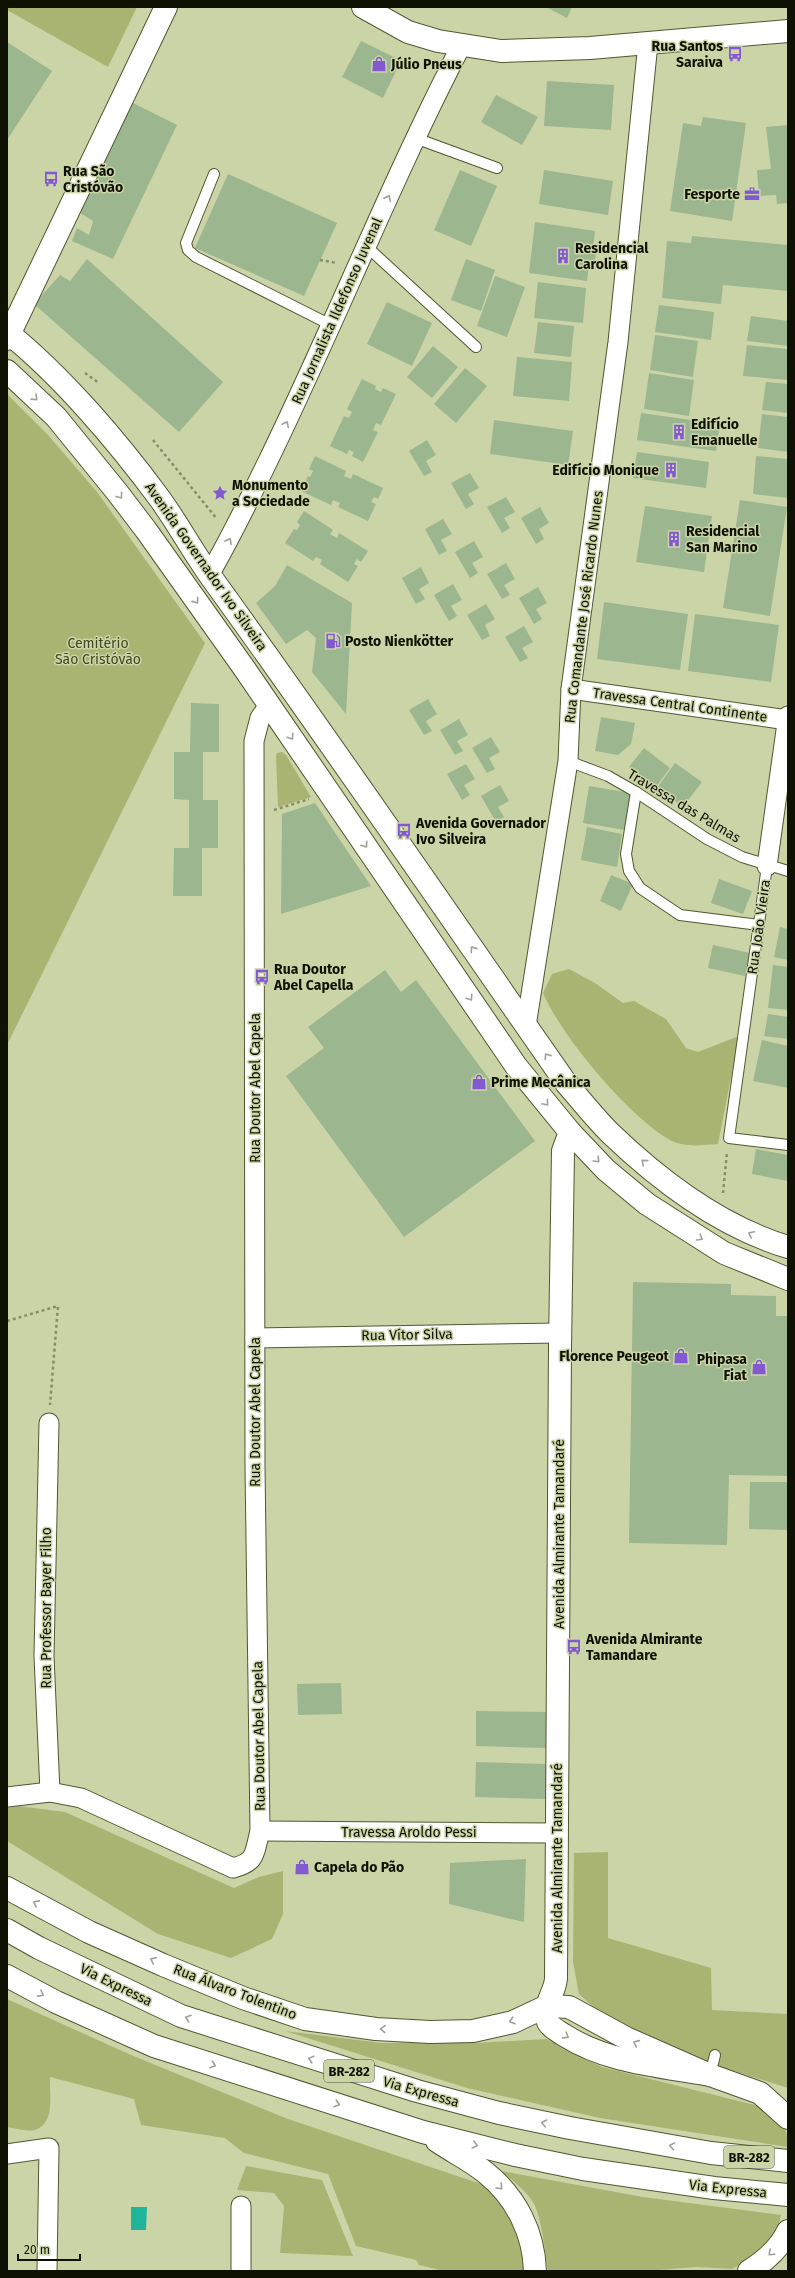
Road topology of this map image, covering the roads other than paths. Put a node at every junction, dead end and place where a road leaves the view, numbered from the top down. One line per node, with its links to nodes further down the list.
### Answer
1 (166, 7): 11 (main road)
2 (363, 7): 5 (main road)
3 (788, 31): 4 (main road)
4 (648, 43): 5 (main road); 16 (street, Rua Comandante José Ricardo Nunes)
5 (461, 46): 6 (street, Rua Jornalista Ildefonso Juvenal)
6 (415, 138): 7 (lane); 9 (street, Rua Jornalista Ildefonso Juvenal, one-way to 6)
7 (497, 168)
8 (214, 174): 10 (lane)
9 (366, 246): 10 (street, Rua Jornalista Ildefonso Juvenal); 12 (lane)
10 (331, 325): 14 (street, Rua Jornalista Ildefonso Juvenal, one-way to 10)
11 (8, 335): 14 (main road, Avenida Governador Ivo Silveira)
12 (476, 347)
13 (7, 371): 17 (main road, Avenida Governador Ivo Silveira, one-way to 17)
14 (209, 575): 15 (main road, Avenida Governador Ivo Silveira)
15 (292, 689): 17 (main road); 24 (main road, Avenida Governador Ivo Silveira, one-way to 15)
16 (571, 689): 18 (street, Travessa Central Continente); 19 (street, Rua Comandante José Ricardo Nunes)
17 (269, 705): 25 (main road, Avenida Governador Ivo Silveira, one-way to 25); 30 (street, Rua Doutor Abel Capela)
18 (788, 719): 21 (street, Rua João Vieira)
19 (568, 761): 20 (lane, Travessa das Palmas); 24 (street, Rua Comandante José Ricardo Nunes)
20 (636, 792): 21 (lane, Travessa das Palmas); 23 (lane)
21 (767, 866): 22 (lane, Travessa das Palmas); 23 (lane, Rua João Vieira)
22 (788, 871)
23 (759, 925): 26 (lane, Rua João Vieira)
24 (526, 1026): 27 (main road, Avenida Governador Ivo Silveira, one-way to 24)
25 (570, 1132): 28 (main road, Avenida Governador Ivo Silveira, one-way to 28); 29 (main road, Avenida Almirante Tamandaré)
26 (788, 1146)
27 (788, 1247)
28 (788, 1279)
29 (560, 1333): 30 (street, Rua Vítor Silva); 35 (main road, Avenida Almirante Tamandaré)
30 (255, 1338): 34 (street, Rua Doutor Abel Capela)
31 (49, 1423): 32 (street, Rua Professor Bayer Filho)
32 (50, 1792): 33 (street, Rua Doutor Abel Capela); 34 (street, Rua Doutor Abel Capela)
33 (7, 1797)
34 (260, 1831): 35 (street, Travessa Aroldo Pessi)
35 (557, 1833): 39 (main road, Avenida Almirante Tamandaré)
36 (7, 1888): 40 (main road, Rua Álvaro Tolentino, one-way to 36)
37 (7, 1930): 48 (main road, Via Expressa / BR-282, one-way to 37)
38 (7, 1976): 46 (main road, Via Expressa / BR-282, one-way to 46)
39 (556, 1985): 40 (main road, Avenida Almirante Tamandaré); 41 (main road, Avenida Almirante Tamandaré)
40 (548, 2006): 41 (main road, Avenida Almirante Tamandaré); 42 (main road, Avenida Almirante Tamandaré, one-way to 42)
41 (570, 2007): 42 (main road, Avenida Almirante Tamandaré, one-way to 41)
42 (713, 2065): 43 (main road, Avenida Almirante Tamandaré)
43 (760, 2093): 44 (main road); 45 (main road, Avenida Almirante Tamandaré)
44 (788, 2100)
45 (788, 2118)
46 (423, 2132): 49 (main road, Via Expressa / BR-282, one-way to 49); 54 (main road, one-way to 54)
47 (7, 2154): 52 (street)
48 (788, 2161)
49 (788, 2195)
50 (241, 2206): 53 (street)
51 (788, 2231): 55 (main road, one-way to 55)
52 (47, 2271)
53 (241, 2271)
54 (535, 2271)
55 (749, 2271)

